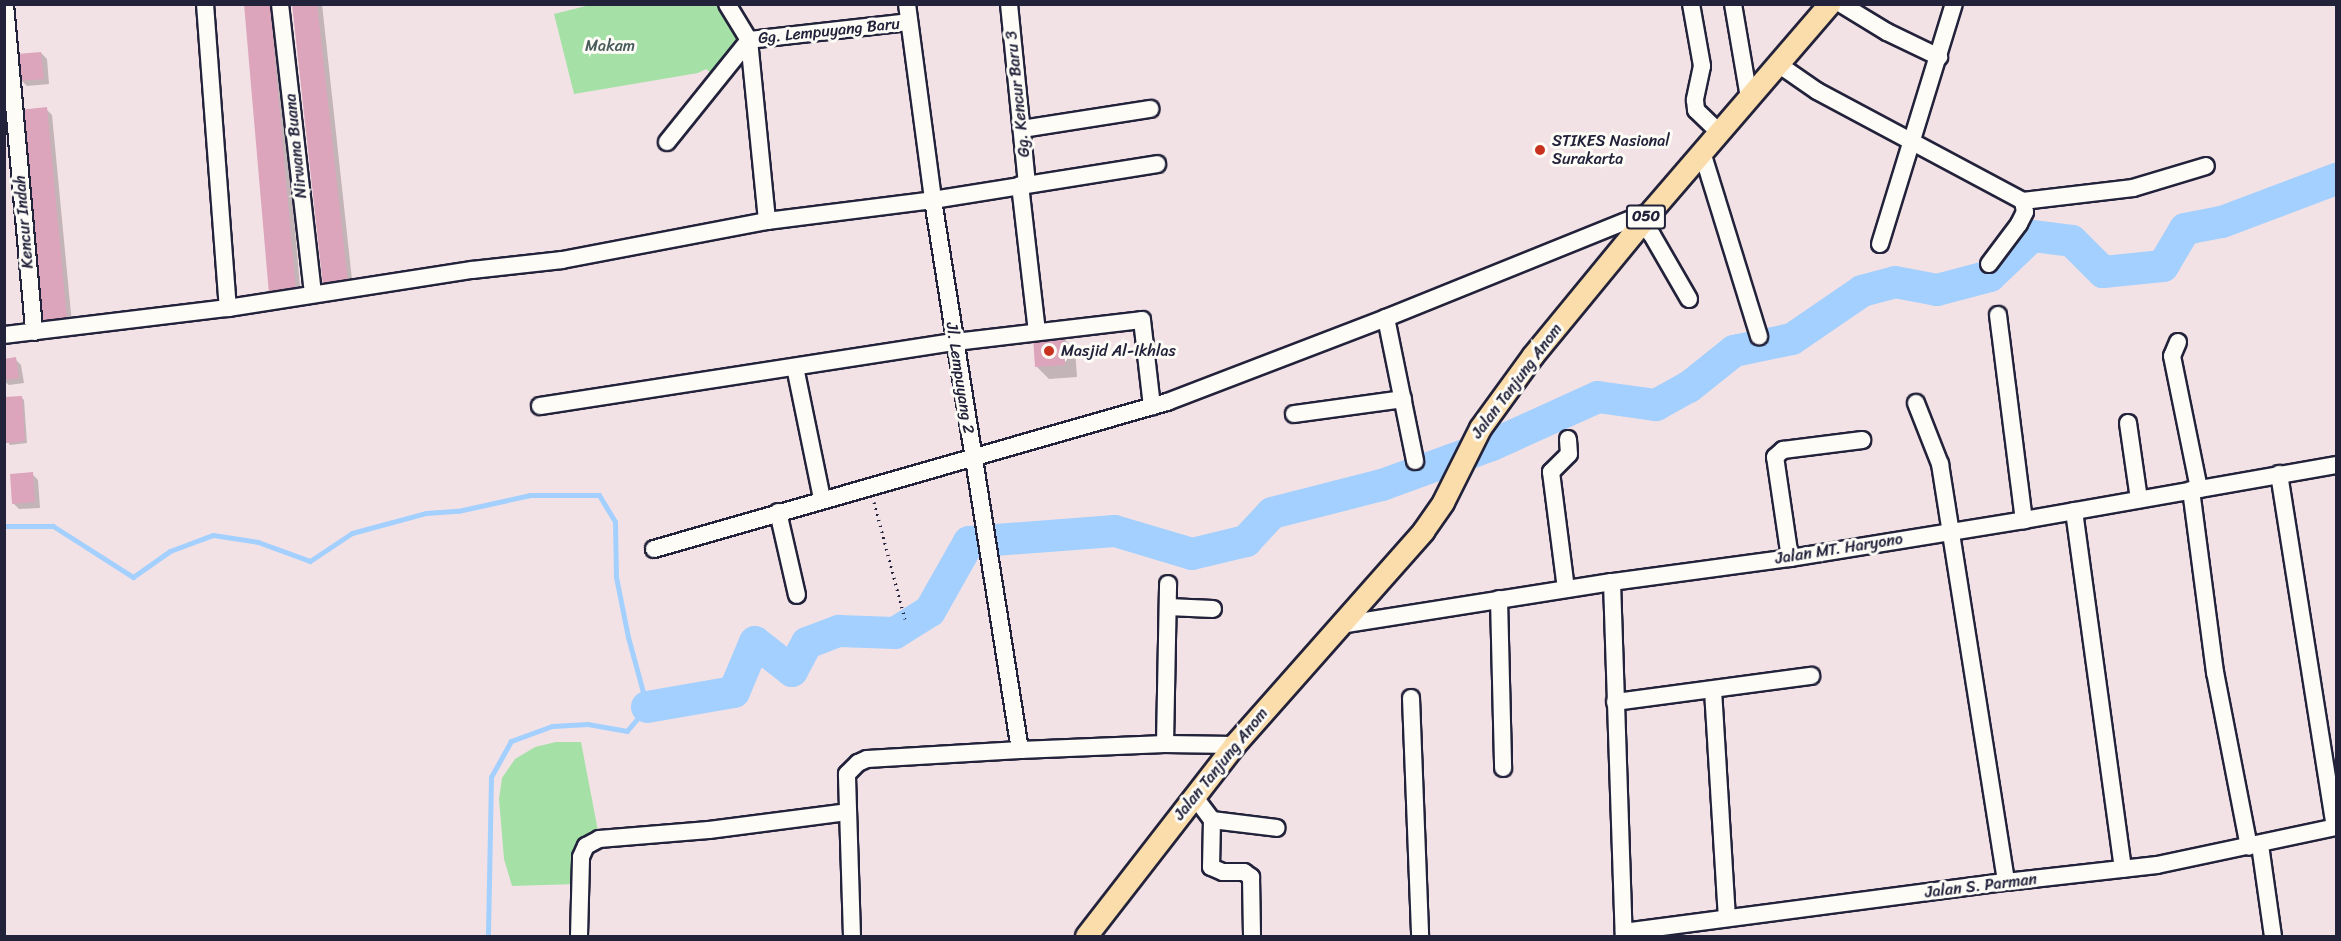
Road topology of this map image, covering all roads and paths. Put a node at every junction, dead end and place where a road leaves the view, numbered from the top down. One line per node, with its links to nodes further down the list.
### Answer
1 (5, 4): 37 (street, Kencur Indah)
2 (205, 4): 34 (street)
3 (280, 4): 32 (street, Nirwana Buana)
4 (727, 4): 13 (street)
5 (907, 4): 12 (street, Jl. Lempuyang 2)
6 (1009, 4): 18 (street, Gg. Kencur Baru 3)
7 (1691, 4): 19 (street)
8 (1733, 4): 16 (street)
9 (1829, 4): 15 (main road, Jalan Tanjung Anom / 050)
10 (1841, 4): 14 (street)
11 (1954, 4): 14 (street)
12 (909, 22): 13 (street, Gg. Lempuyang Baru); 26 (street, Jl. Lempuyang 2)
13 (749, 40): 20 (street); 29 (street)
14 (1939, 57): 21 (street)
15 (1778, 64): 16 (main road, Jalan Tanjung Anom / 050); 21 (street)
16 (1749, 98): 19 (main road, Jalan Tanjung Anom / 050)
17 (1150, 109): 18 (street)
18 (1022, 129): 25 (street, Gg. Kencur Baru 3)
19 (1719, 132): 22 (main road, Jalan Tanjung Anom / 050)
20 (667, 142)
21 (1911, 142): 27 (street); 30 (street)
22 (1702, 152): 28 (main road, Jalan Tanjung Anom / 050); 40 (street)
23 (1157, 164): 25 (street)
24 (2206, 166): 27 (street)
25 (1024, 184): 26 (street); 38 (street, Gg. Kencur Baru 3)
26 (933, 200): 29 (street); 41 (street, Jl. Lempuyang 2)
27 (2023, 201): 31 (street)
28 (1647, 217): 33 (street); 36 (street); 74 (main road, Jalan Tanjung Anom / 050)
29 (767, 221): 34 (street)
30 (1880, 244)
31 (1989, 264)
32 (312, 287)
33 (1689, 299)
34 (228, 308): 37 (street)
35 (1998, 315): 62 (street)
36 (1386, 318): 44 (street); 47 (street)
37 (34, 332): 39 (street)
38 (1036, 332): 41 (street); 47 (street)
39 (4, 335)
40 (1758, 336)
41 (955, 342): 43 (street); 52 (street, Jl. Lempuyang 2)
42 (2178, 342): 57 (street)
43 (795, 367): 46 (street); 58 (street)
44 (1403, 399): 48 (street); 53 (street)
45 (1916, 403): 63 (street)
46 (540, 406)
47 (1152, 406): 52 (street)
48 (1294, 414)
49 (2128, 423): 59 (street)
50 (1568, 439): 68 (street)
51 (1862, 440): 65 (street)
52 (973, 458): 56 (street); 81 (street, Jl. Lempuyang 2)
53 (1415, 461)
54 (2337, 465): 55 (street, Jalan MT. Haryono)
55 (2279, 474): 57 (street, Jalan MT. Haryono); 86 (street)
56 (870, 486): 58 (street); 73 (path)
57 (2195, 490): 59 (street, Jalan MT. Haryono); 88 (street)
58 (822, 499): 61 (street)
59 (2139, 500): 60 (street, Jalan MT. Haryono)
60 (2074, 511): 62 (street, Jalan MT. Haryono); 89 (street)
61 (778, 512): 64 (street); 69 (street)
62 (2024, 520): 63 (street, Jalan MT. Haryono)
63 (1950, 531): 65 (street, Jalan MT. Haryono); 90 (street)
64 (654, 549)
65 (1790, 558): 66 (street, Jalan MT. Haryono)
66 (1612, 582): 68 (street, Jalan MT. Haryono); 78 (street)
67 (1168, 584): 71 (street)
68 (1566, 589): 70 (street, Jalan MT. Haryono)
69 (797, 595)
70 (1499, 599): 74 (street, Jalan MT. Haryono); 82 (street)
71 (1168, 607): 72 (street); 79 (street)
72 (1213, 609)
73 (904, 619)
74 (1340, 625): 80 (main road, Jalan Tanjung Anom / 050)
75 (1811, 675): 76 (street)
76 (1713, 690): 78 (street); 91 (street)
77 (1411, 698): 97 (street)
78 (1615, 702): 92 (street)
79 (1165, 744): 80 (street); 81 (street)
80 (1234, 745): 83 (main road, Jalan Tanjung Anom / 050)
81 (1020, 750): 84 (street)
82 (1503, 768)
83 (1194, 796): 85 (street); 95 (main road, Jalan Tanjung Anom / 050)
84 (848, 812): 93 (street); 94 (street)
85 (1212, 820): 87 (street); 96 (street)
86 (2336, 827): 88 (street, Jalan S. Parman)
87 (1277, 828)
88 (2254, 846): 89 (street, Jalan S. Parman); 98 (street)
89 (2123, 869): 90 (street, Jalan S. Parman)
90 (2006, 882): 91 (street, Jalan S. Parman)
91 (1727, 918): 92 (street, Jalan S. Parman)
92 (1624, 934)
93 (579, 936)
94 (852, 936)
95 (1086, 936)
96 (1252, 936)
97 (1420, 936)
98 (2273, 936)

